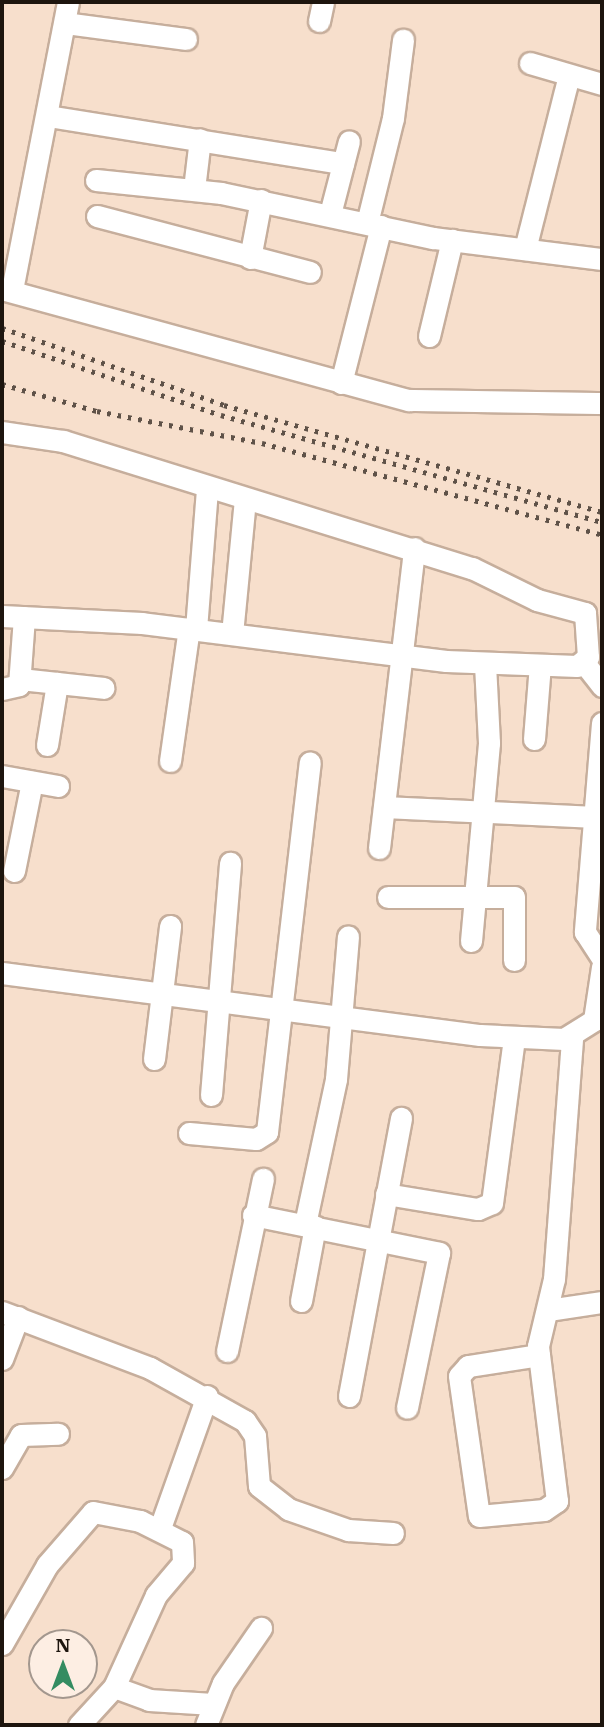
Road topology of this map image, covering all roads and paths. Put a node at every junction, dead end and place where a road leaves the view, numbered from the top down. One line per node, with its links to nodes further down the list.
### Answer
1 (67, 12): 2 (street); 7 (street)
2 (186, 39)
3 (403, 40): 16 (street)
4 (530, 63): 5 (street)
5 (569, 75): 6 (street); 18 (street)
6 (602, 83)
7 (48, 116): 8 (street); 22 (street)
8 (200, 139): 10 (street); 12 (street)
9 (349, 141): 10 (street)
10 (343, 163): 14 (street)
11 (96, 180): 12 (street)
12 (194, 190): 13 (street)
13 (261, 200): 14 (street); 19 (street)
14 (330, 214): 16 (street)
15 (97, 216): 19 (street)
16 (374, 225): 17 (street); 24 (street)
17 (452, 240): 18 (street); 23 (street)
18 (525, 249): 20 (street)
19 (250, 258): 21 (street)
20 (602, 258)
21 (310, 272)
22 (7, 290): 24 (street)
23 (429, 336)
24 (341, 383): 25 (street)
25 (602, 403)
26 (2, 432): 27 (street)
27 (206, 488): 28 (street); 32 (street)
28 (246, 500): 29 (street); 33 (street)
29 (414, 548): 34 (street); 36 (street)
30 (2, 616): 31 (street)
31 (24, 617): 32 (street); 39 (street)
32 (192, 628): 33 (street); 45 (street)
33 (232, 634): 34 (street)
34 (401, 656): 35 (street); 50 (street)
35 (485, 663): 37 (street); 51 (street)
36 (585, 663): 37 (street); 40 (street)
37 (540, 665): 43 (street)
38 (57, 683): 39 (street); 41 (street); 44 (street)
39 (11, 684)
40 (602, 686)
41 (104, 688)
42 (602, 723): 52 (street)
43 (534, 739)
44 (47, 745)
45 (170, 761)
46 (310, 762): 67 (street)
47 (2, 776): 48 (street)
48 (32, 782): 49 (street); 55 (street)
49 (58, 786)
50 (384, 807): 51 (street); 53 (street)
51 (484, 813): 52 (street); 56 (street)
52 (596, 817): 61 (street)
53 (379, 848)
54 (230, 863): 66 (street)
55 (14, 872)
56 (475, 896): 57 (street); 60 (street); 62 (street)
57 (388, 897)
58 (170, 926): 65 (street)
59 (348, 937): 68 (street)
60 (471, 941)
61 (602, 958)
62 (514, 960)
63 (602, 969): 70 (street)
64 (2, 973): 65 (street)
65 (162, 991): 66 (street); 71 (street)
66 (224, 999): 67 (street); 72 (street)
67 (284, 1006): 68 (street); 74 (street)
68 (343, 1014): 69 (street); 78 (street)
69 (514, 1038): 70 (street); 76 (street)
70 (572, 1038): 82 (street)
71 (153, 1059)
72 (211, 1095)
73 (401, 1118): 76 (street)
74 (189, 1133)
75 (262, 1179): 77 (street)
76 (386, 1194): 79 (street)
77 (253, 1215): 78 (street); 84 (street)
78 (310, 1225): 79 (street); 80 (street)
79 (377, 1238): 88 (street); 89 (street)
80 (301, 1301)
81 (602, 1302): 82 (street)
82 (548, 1310): 85 (street)
83 (10, 1315): 86 (street); 87 (street)
84 (226, 1351)
85 (539, 1355): 85 (street)
86 (2, 1359)
87 (206, 1396): 92 (street); 93 (street)
88 (349, 1396)
89 (407, 1408)
90 (58, 1434): 91 (street)
91 (2, 1468)
92 (160, 1528): 95 (street); 96 (street)
93 (393, 1533)
94 (261, 1628): 97 (street)
95 (2, 1644)
96 (114, 1686): 97 (street); 98 (street)
97 (213, 1704): 99 (street)
98 (79, 1725)
99 (206, 1725)

